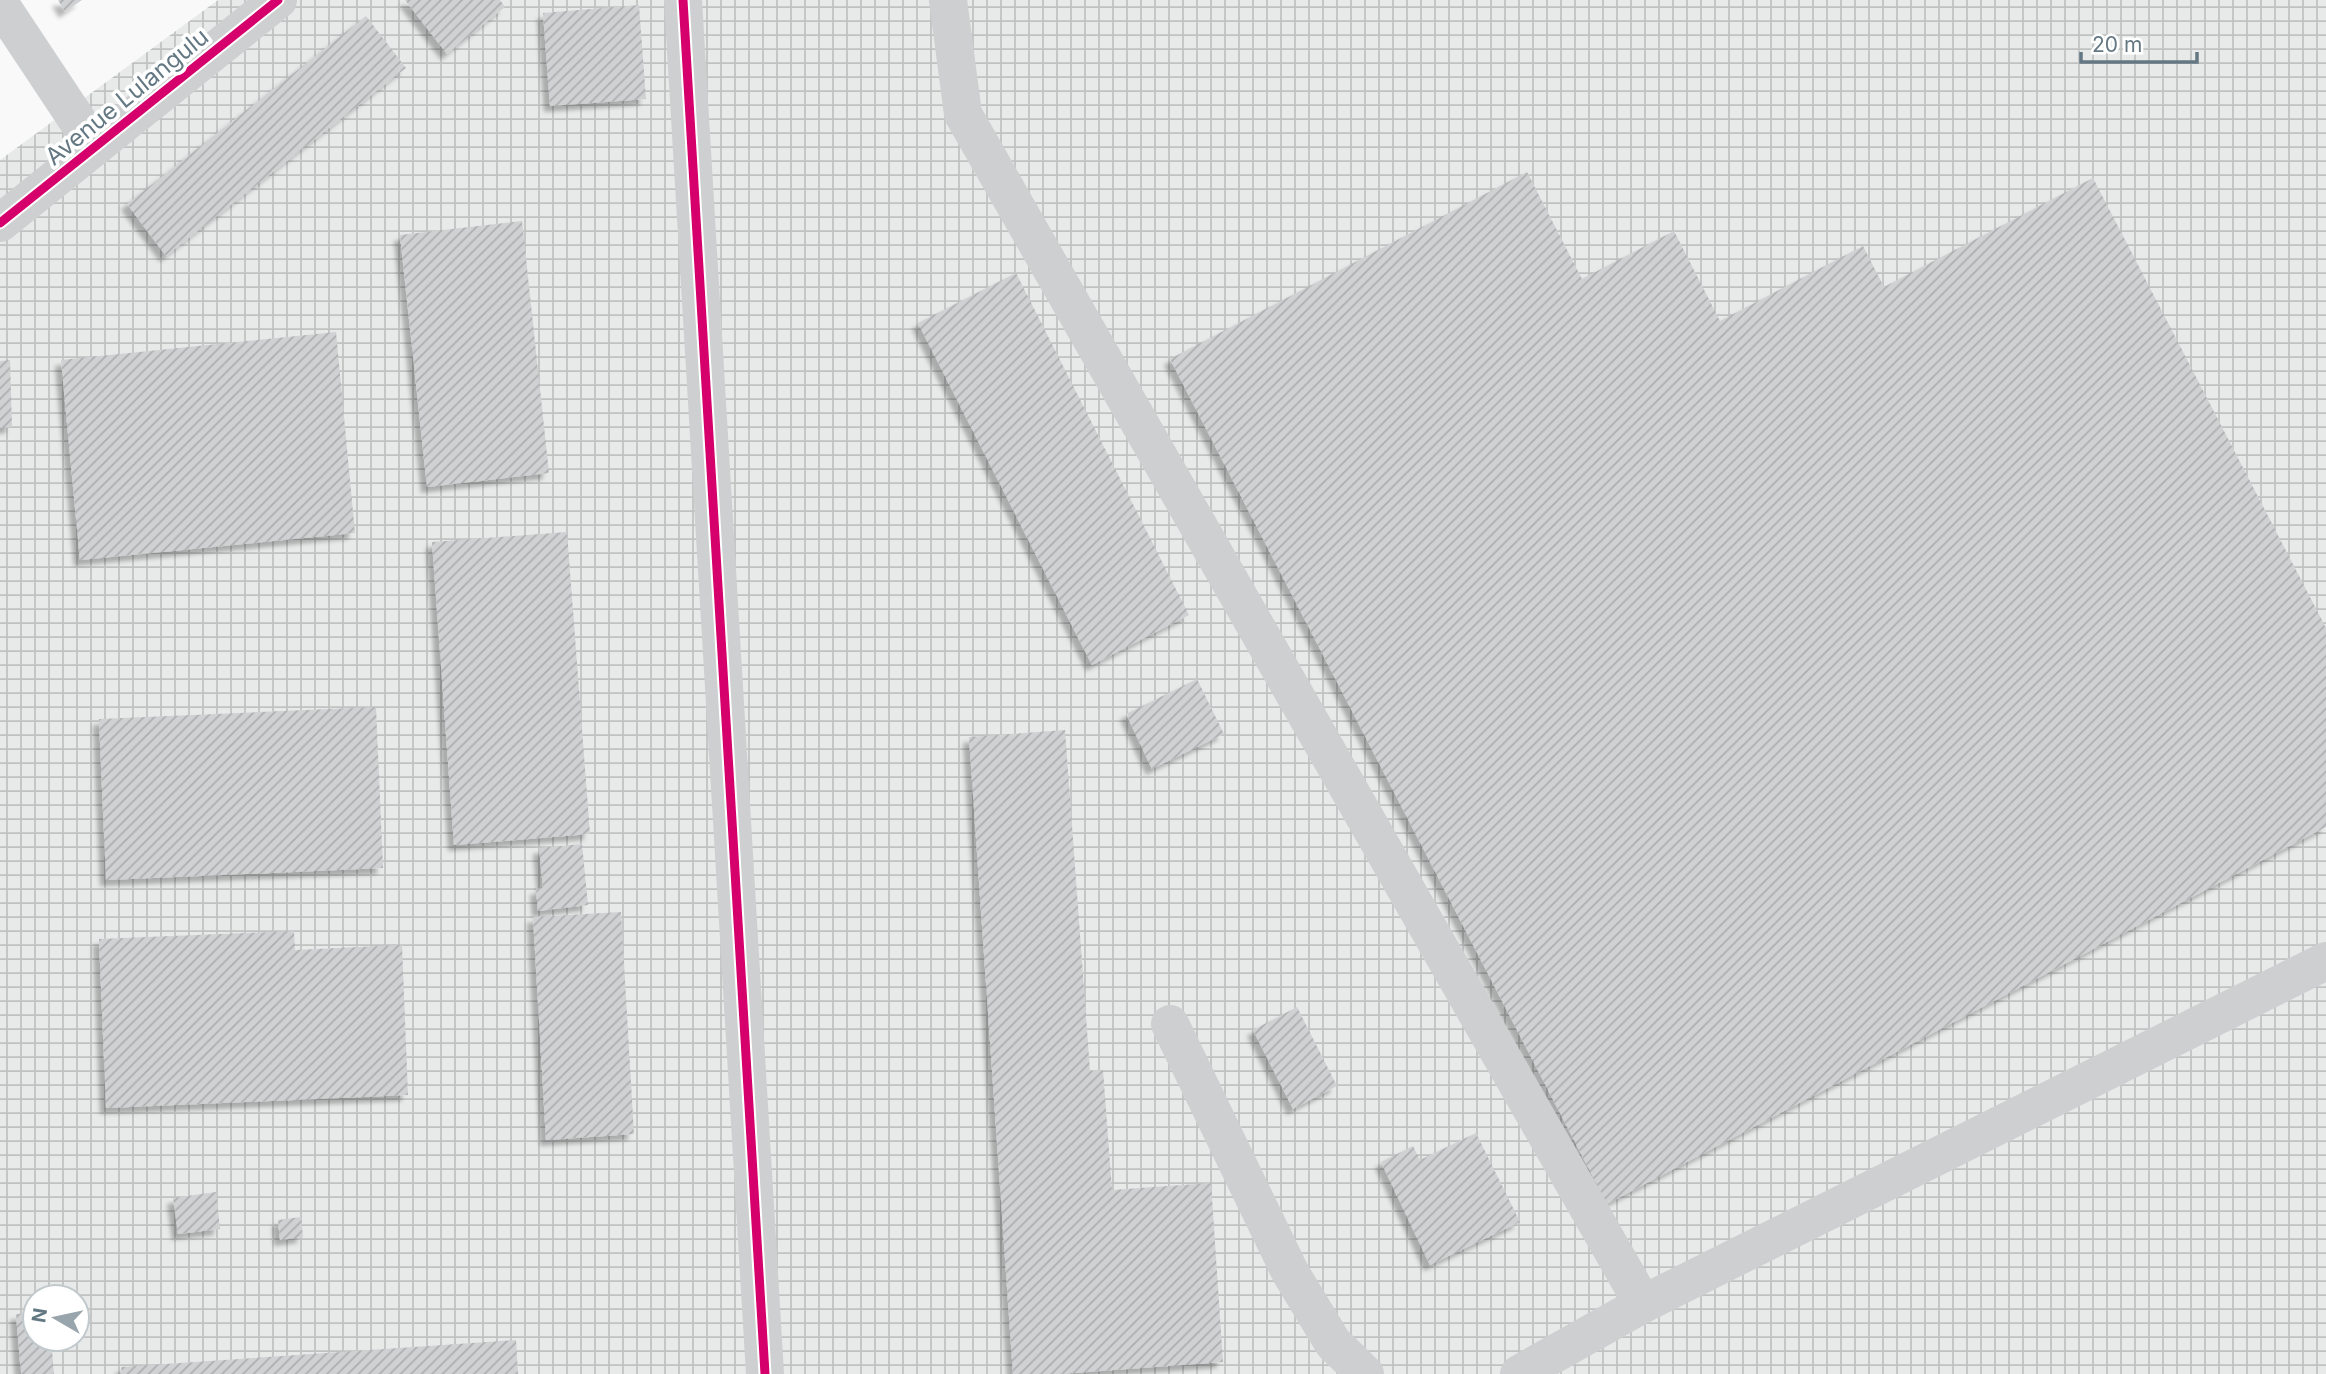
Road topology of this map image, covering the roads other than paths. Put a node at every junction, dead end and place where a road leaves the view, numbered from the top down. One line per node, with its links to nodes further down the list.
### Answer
1 (278, 0): 5 (street, Avenue Lulangulu)
2 (682, 0): 10 (street)
3 (948, 0): 9 (street)
4 (0, 4): 5 (street)
5 (95, 147): 6 (street, Avenue Lulangulu)
6 (0, 223)
7 (2326, 961): 9 (street)
8 (1170, 1024): 11 (street)
9 (1643, 1304): 12 (street)
10 (765, 1374)
11 (1366, 1374)
12 (1519, 1374)

